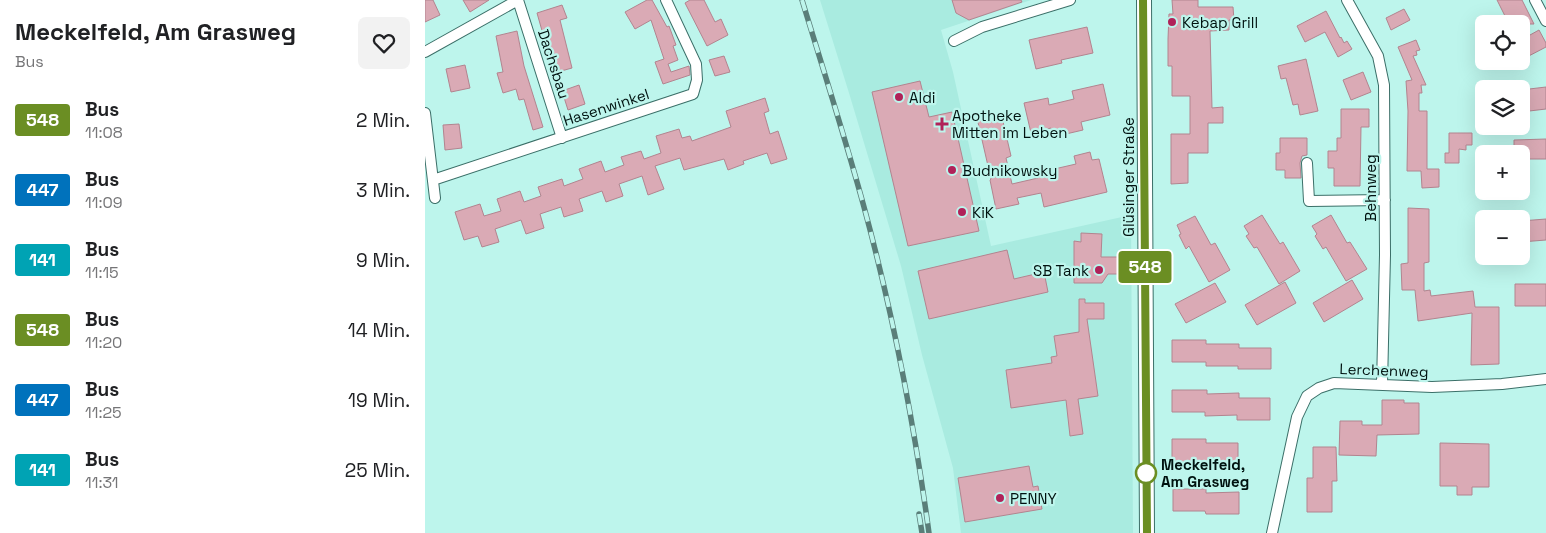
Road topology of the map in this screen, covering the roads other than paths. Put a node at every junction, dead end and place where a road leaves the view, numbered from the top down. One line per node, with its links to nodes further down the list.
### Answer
1 (518, 0): 9 (street); 11 (street, Dachsbau)
2 (666, 0): 11 (street, Hasenwinkel)
3 (1070, 0): 8 (street)
4 (1143, 0): 18 (main road, Glüsinger Straße)
5 (1347, 0): 15 (street, Behnweg)
6 (1535, 0): 7 (street)
7 (1546, 21)
8 (954, 41)
9 (425, 52)
10 (425, 113): 13 (street)
11 (562, 138): 13 (street, Hasenwinkel)
12 (1307, 163): 15 (street)
13 (433, 180): 14 (street)
14 (435, 198)
15 (1385, 200): 17 (street, Behnweg)
16 (1546, 379): 17 (street, Lerchenweg)
17 (1382, 385): 19 (street, Lerchenweg)
18 (1147, 533)
19 (1272, 533)

